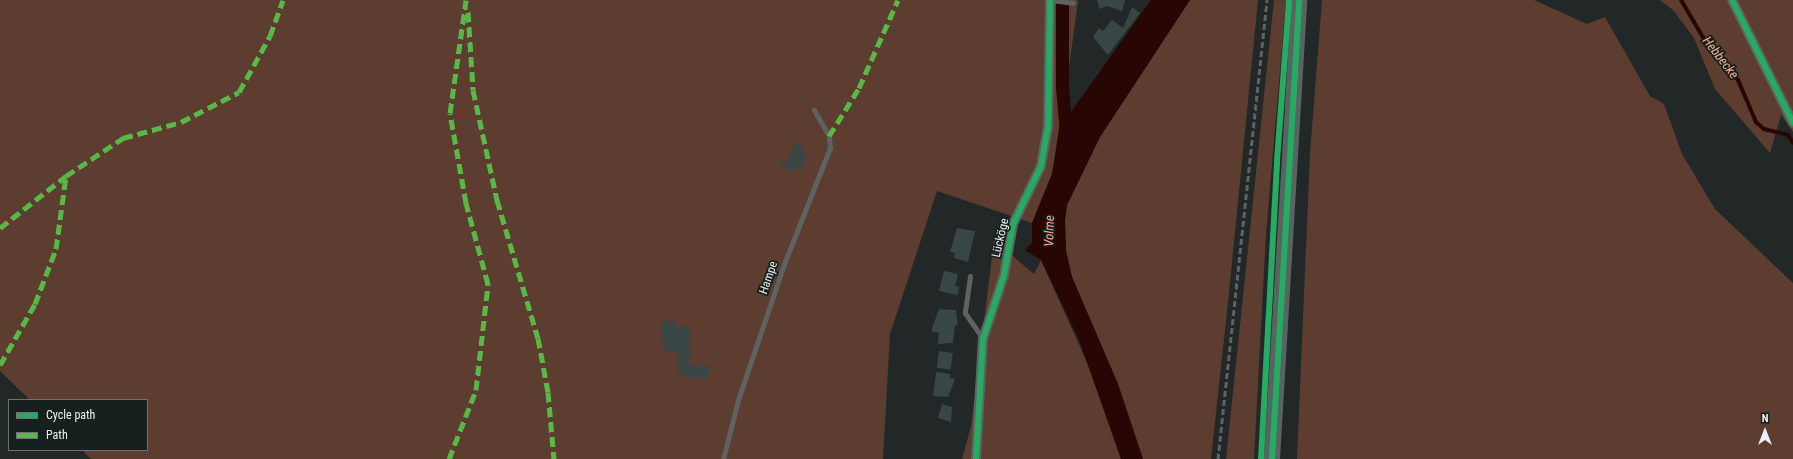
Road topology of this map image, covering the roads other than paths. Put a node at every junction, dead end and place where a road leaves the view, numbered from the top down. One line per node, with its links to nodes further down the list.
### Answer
1 (1050, 0): 4 (lane); 8 (street, Lücköge)
2 (1299, 0): 11 (main road)
3 (1732, 0): 6 (street)
4 (1073, 3)
5 (814, 110): 9 (lane, Hampe)
6 (1793, 123)
7 (970, 276): 8 (lane)
8 (983, 338): 10 (street, Lücköge)
9 (723, 459)
10 (976, 459)
11 (1272, 459)

